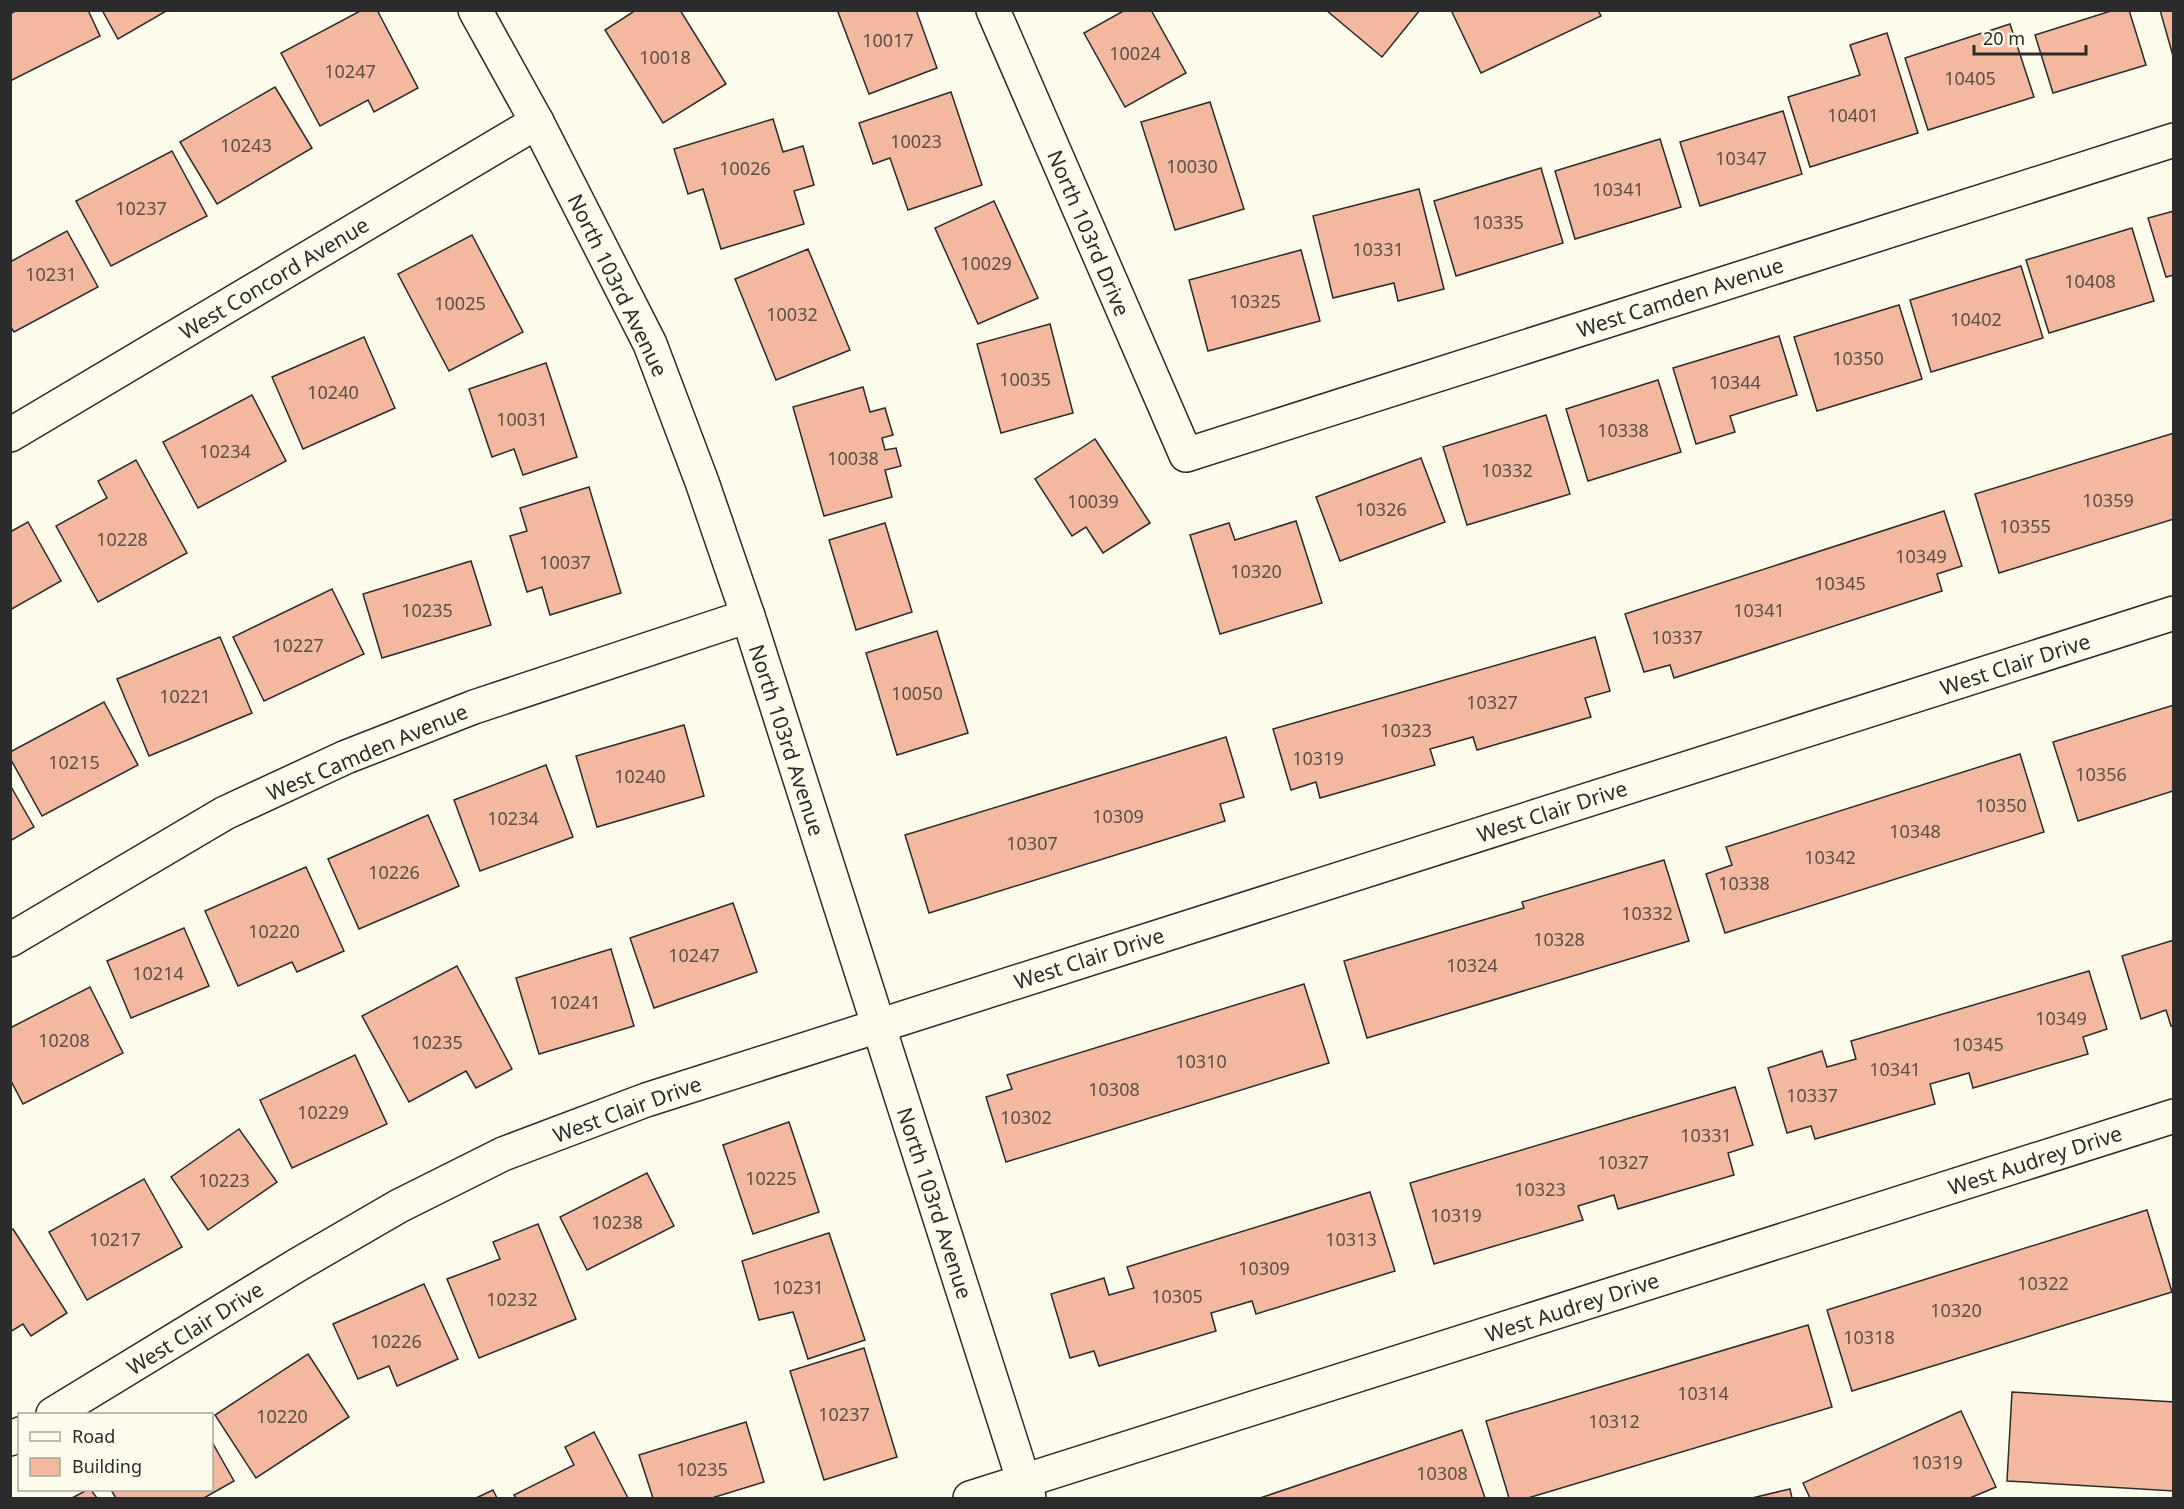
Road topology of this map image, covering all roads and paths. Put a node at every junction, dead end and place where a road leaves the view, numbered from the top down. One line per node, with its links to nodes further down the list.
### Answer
1 (475, 10): 3 (street, North 103rd Avenue)
2 (993, 10): 6 (street, North 103rd Drive)
3 (537, 122): 5 (street, West Concord Avenue); 8 (street, North 103rd Avenue)
4 (2174, 140): 6 (street, West Camden Avenue)
5 (10, 435)
6 (1186, 455)
7 (2174, 613): 10 (street, West Clair Drive)
8 (748, 616): 9 (street, West Camden Avenue); 10 (street, North 103rd Avenue)
9 (10, 940)
10 (878, 1026): 12 (street, West Clair Drive); 13 (street, North 103rd Avenue)
11 (2174, 1116): 13 (street, West Audrey Drive)
12 (55, 1413)
13 (1026, 1490): 14 (street, West Audrey Drive)
14 (970, 1498)

